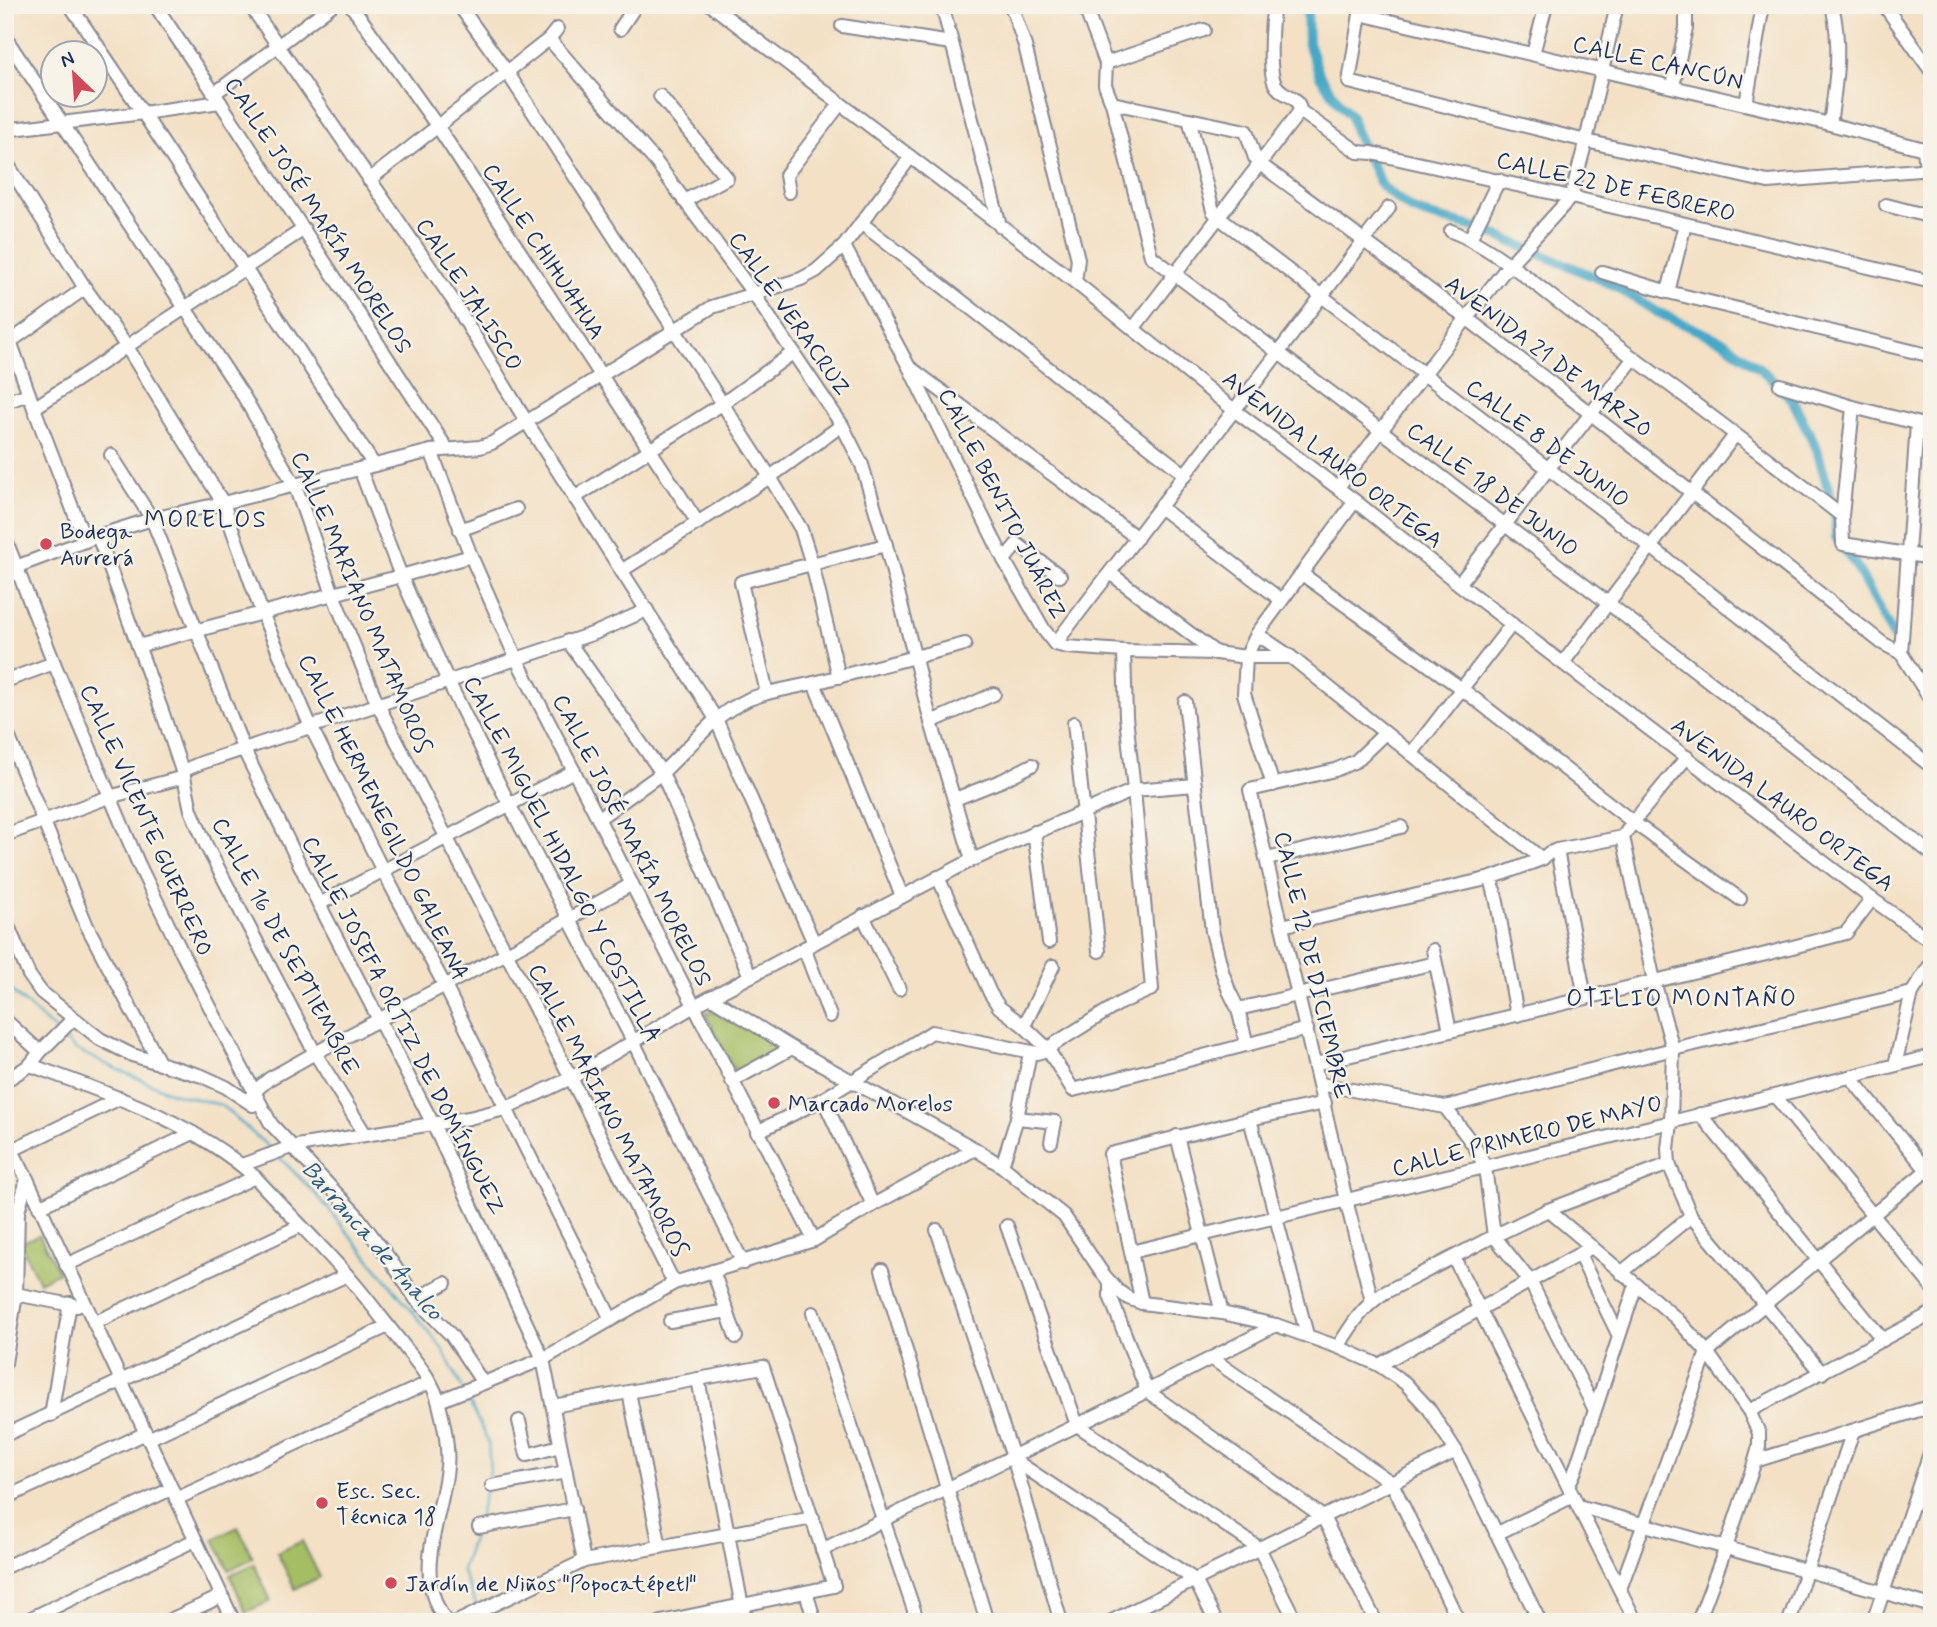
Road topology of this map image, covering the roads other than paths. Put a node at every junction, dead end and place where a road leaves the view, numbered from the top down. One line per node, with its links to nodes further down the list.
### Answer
1 (70, 5): 38 (street)
2 (155, 5): 33 (street, CALLE JOSÉ MARÍA MORELOS)
3 (250, 5): 25 (street, CALLE JALISCO)
4 (332, 5): 25 (street)
5 (351, 5): 42 (street, CALLE CHIHUAHUA)
6 (459, 5): 29 (street)
7 (636, 5): 21 (street)
8 (711, 5): 35 (street, AVENIDA LAURO ORTEGA)
9 (942, 5): 24 (street)
10 (1011, 5): 70 (street)
11 (1084, 5): 27 (street)
12 (1261, 5): 19 (street)
13 (1546, 5): 26 (street)
14 (1616, 5): 28 (street)
15 (1686, 5): 31 (street)
16 (1763, 5): 36 (street)
17 (1832, 5): 41 (street)
18 (1884, 5): 30 (street)
19 (1274, 9): 37 (street, CALLE 22 DE FEBRERO)
20 (842, 26): 24 (street)
21 (621, 29)
22 (1204, 30): 27 (street)
23 (5, 37): 40 (street, CALLE MARIANO MATAMOROS)
24 (951, 43): 60 (street)
25 (277, 46): 33 (street); 49 (street, CALLE JALISCO)
26 (1533, 54): 28 (street, CALLE CANCÚN); 44 (street, CALLE CANCÚN)
27 (1107, 64): 34 (street, CALLE 18 DE JUNIO)
28 (1603, 70): 31 (street, CALLE CANCÚN); 44 (street)
29 (507, 72): 42 (street); 53 (street, CALLE VERACRUZ); 80 (street)
30 (1932, 72)
31 (1673, 86): 36 (street, CALLE CANCÚN)
32 (660, 96): 53 (street)
33 (218, 98): 38 (street); 61 (street, CALLE JOSÉ MARÍA MORELOS)
34 (1112, 103): 39 (street); 69 (street, CALLE 18 DE JUNIO)
35 (840, 104): 45 (street, AVENIDA LAURO ORTEGA); 51 (street)
36 (1746, 104): 41 (street, CALLE CANCÚN)
37 (1300, 111): 47 (street); 50 (street, CALLE 22 DE FEBRERO)
38 (143, 113): 40 (street); 67 (street)
39 (1189, 119): 47 (street); 56 (street)
40 (63, 123): 43 (street); 76 (street, CALLE MARIANO MATAMOROS)
41 (1830, 124): 48 (street, CALLE CANCÚN)
42 (438, 127): 49 (street); 89 (street, CALLE CHIHUAHUA)
43 (5, 130)
44 (1586, 141): 48 (street); 52 (street)
45 (910, 158): 58 (street); 60 (street, AVENIDA LAURO ORTEGA)
46 (5, 160): 72 (street, CALLE HERMENEGILDO GALEANA)
47 (1260, 164): 56 (street); 64 (street, AVENIDA 21 DE MARZO)
48 (1929, 169)
49 (369, 180): 98 (street, CALLE JALISCO)
50 (1499, 180): 52 (street, CALLE 22 DE FEBRERO); 63 (street)
51 (789, 192)
52 (1570, 197): 59 (street, CALLE 22 DE FEBRERO); 66 (street)
53 (684, 201): 74 (street, CALLE VERACRUZ)
54 (1886, 205): 57 (street)
55 (1389, 208): 64 (street)
56 (1218, 217): 69 (street); 75 (street, CALLE 8 DE JUNIO)
57 (1932, 217)
58 (861, 222): 65 (street); 111 (street)
59 (1685, 224): 71 (street, CALLE 22 DE FEBRERO); 73 (street)
60 (1000, 226): 70 (street, AVENIDA LAURO ORTEGA)
61 (304, 229): 67 (street); 104 (street, CALLE JOSÉ MARÍA MORELOS)
62 (1451, 231): 63 (street)
63 (1470, 239): 66 (street)
64 (1365, 241): 75 (street); 77 (street, AVENIDA 21 DE MARZO)
65 (844, 246): 74 (street); 87 (street, CALLE BENITO JUÁREZ)
66 (1509, 265): 77 (street); 86 (street)
67 (245, 269): 76 (street); 108 (street)
68 (1602, 272): 73 (street)
69 (1174, 274): 79 (street); 84 (street, CALLE 18 DE JUNIO)
70 (1075, 282): 79 (street, AVENIDA LAURO ORTEGA)
71 (1932, 282)
72 (85, 288): 81 (street); 82 (street, CALLE HERMENEGILDO GALEANA)
73 (1668, 292): 85 (street)
74 (752, 293): 80 (street); 83 (street, CALLE VERACRUZ)
75 (1321, 296): 84 (street); 88 (street, CALLE 8 DE JUNIO)
76 (186, 309): 82 (street); 113 (street, CALLE MARIANO MATAMOROS)
77 (1465, 319): 88 (street); 97 (street, AVENIDA 21 DE MARZO)
78 (5, 327): 81 (street)
79 (1133, 329): 96 (street, AVENIDA LAURO ORTEGA)
80 (674, 330): 89 (street); 93 (street)
81 (11, 341): 91 (street)
82 (127, 347): 95 (street); 118 (street, CALLE HERMENEGILDO GALEANA)
83 (794, 352): 93 (street); 100 (street, CALLE VERACRUZ)
84 (1278, 353): 96 (street); 102 (street, CALLE 18 DE JUNIO)
85 (1932, 356)
86 (1634, 358): 97 (street); 103 (street)
87 (909, 367): 128 (street); 135 (street, CALLE BENITO JUÁREZ)
88 (1423, 375): 102 (street); 110 (street, CALLE 8 DE JUNIO)
89 (602, 376): 98 (street); 105 (street, CALLE CHIHUAHUA)
90 (1780, 385): 94 (street)
91 (29, 394): 92 (street); 95 (street)
92 (5, 402)
93 (722, 404): 105 (street); 112 (street)
94 (1853, 407): 99 (street); 121 (street)
95 (34, 408): 129 (street)
96 (1234, 410): 111 (street); 114 (street, AVENIDA LAURO ORTEGA)
97 (1591, 413): 110 (street); 115 (street, AVENIDA 21 DE MARZO)
98 (526, 421): 104 (street); 116 (street, CALLE JALISCO)
99 (1917, 424): 101 (street); 133 (street)
100 (842, 425): 112 (street); 130 (street, CALLE VERACRUZ)
101 (1932, 427)
102 (1381, 430): 114 (street); 124 (street, CALLE 18 DE JUNIO)
103 (1735, 435): 115 (street); 121 (street)
104 (447, 449): 106 (street)
105 (649, 450): 116 (street); 123 (street, CALLE CHIHUAHUA)
106 (431, 451): 108 (street); 125 (street, CALLE JOSÉ MARÍA MORELOS)
107 (111, 455): 122 (street, CALLE JOSEFA ORTIZ DE DOMÍNGUEZ)
108 (374, 465): 109 (street)
109 (360, 469): 113 (street); 141 (street, CALLE MIGUEL HIDALGO Y COSTILLA)
110 (1548, 469): 124 (street); 131 (street, CALLE 8 DE JUNIO)
111 (1186, 475): 119 (street)
112 (770, 477): 123 (street); 136 (street)
113 (295, 486): 118 (street); 144 (street, CALLE MARIANO MATAMOROS)
114 (1338, 487): 117 (street, AVENIDA LAURO ORTEGA)
115 (1692, 492): 131 (street); 158 (street, AVENIDA 21 DE MARZO)
116 (574, 498): 138 (street, CALLE JALISCO)
117 (1355, 501): 140 (street); 143 (street, AVENIDA LAURO ORTEGA)
118 (223, 503): 122 (street); 148 (street, CALLE HERMENEGILDO GALEANA)
119 (1161, 508): 128 (street); 145 (street)
120 (516, 509): 125 (street)
121 (1839, 513): 133 (street)
122 (152, 519): 126 (street); 150 (street, CALLE JOSEFA ORTIZ DE DOMÍNGUEZ)
123 (698, 523): 138 (street)
124 (1505, 525): 143 (street); 146 (street, CALLE 18 DE JUNIO)
125 (460, 530): 132 (street, CALLE JOSÉ MARÍA MORELOS)
126 (98, 536): 129 (street); 155 (street, CALLE 16 DE SEPTIEMBRE)
127 (5, 538): 137 (street, CALLE VICENTE GUERRERO)
128 (1137, 538): 139 (street)
129 (85, 541): 137 (street)
130 (886, 545): 136 (street); 159 (street, CALLE VERACRUZ)
131 (1651, 547): 146 (street); 185 (street, CALLE 8 DE JUNIO)
132 (471, 556): 141 (street); 162 (street, CALLE JOSÉ MARÍA MORELOS)
133 (1906, 556): 134 (street); 158 (street)
134 (1932, 558)
135 (1004, 559): 142 (street); 154 (street, CALLE BENITO JUÁREZ)
136 (812, 564): 165 (street); 170 (street)
137 (11, 569): 163 (street, CALLE VICENTE GUERRERO)
138 (621, 571): 147 (street, CALLE JALISCO)
139 (1110, 573): 154 (street); 157 (street)
140 (1302, 574): 145 (street); 169 (street)
141 (401, 576): 144 (street); 167 (street, CALLE MIGUEL HIDALGO Y COSTILLA)
142 (1060, 576)
143 (1460, 584): 149 (street, AVENIDA LAURO ORTEGA)
144 (333, 594): 148 (street); 174 (street, CALLE MARIANO MATAMOROS)
145 (1281, 600): 151 (street)
146 (1608, 603): 164 (street); 205 (street, CALLE 18 DE JUNIO)
147 (648, 611): 152 (street); 175 (street, CALLE JALISCO)
148 (262, 613): 150 (street); 178 (street, CALLE HERMENEGILDO GALEANA)
149 (1513, 624): 164 (street, AVENIDA LAURO ORTEGA); 169 (street)
150 (195, 631): 155 (street); 181 (street, CALLE JOSEFA ORTIZ DE DOMÍNGUEZ)
151 (1257, 634): 160 (street); 161 (street)
152 (568, 641): 162 (street); 187 (street)
153 (965, 644): 159 (street)
154 (1055, 644): 156 (street, CALLE BENITO JUÁREZ)
155 (138, 646): 188 (street, CALLE 16 DE SEPTIEMBRE)
156 (1124, 651): 157 (street, CALLE BENITO JUÁREZ); 191 (street)
157 (1216, 653): 160 (street, CALLE BENITO JUÁREZ)
158 (1901, 653): 173 (street, AVENIDA 21 DE MARZO)
159 (914, 656): 165 (street); 176 (street, CALLE VERACRUZ)
160 (1246, 657): 161 (street, CALLE BENITO JUÁREZ); 190 (street)
161 (1291, 657): 180 (street)
162 (516, 658): 167 (street); 186 (street, CALLE JOSÉ MARÍA MORELOS)
163 (54, 663): 166 (street); 192 (street, CALLE VICENTE GUERRERO)
164 (1563, 663): 183 (street, AVENIDA LAURO ORTEGA)
165 (839, 677): 168 (street)
166 (5, 681)
167 (448, 681): 174 (street); 194 (street, CALLE MIGUEL HIDALGO Y COSTILLA)
168 (814, 683): 170 (street); 213 (street)
169 (1462, 689): 182 (street); 198 (street)
170 (767, 693): 175 (street)
171 (993, 694): 176 (street)
172 (1185, 702): 189 (street)
173 (1932, 702)
174 (379, 705): 178 (street); 202 (street, CALLE MARIANO MATAMOROS)
175 (716, 719): 187 (street); 223 (street, CALLE JALISCO)
176 (931, 722): 193 (street, CALLE VERACRUZ)
177 (1074, 723): 195 (street)
178 (311, 727): 181 (street); 209 (street, CALLE HERMENEGILDO GALEANA)
179 (5, 728): 197 (street)
180 (1385, 733): 182 (street); 190 (street)
181 (244, 750): 188 (street); 216 (street, CALLE JOSEFA ORTIZ DE DOMÍNGUEZ)
182 (1411, 754): 207 (street)
183 (1688, 757): 198 (street); 215 (street, AVENIDA LAURO ORTEGA)
184 (1032, 765): 193 (street)
185 (1932, 767)
186 (574, 771): 194 (street); 196 (street, CALLE JOSÉ MARÍA MORELOS)
187 (662, 773): 196 (street); 228 (street)
188 (183, 774): 192 (street); 252 (street, CALLE 16 DE SEPTIEMBRE)
189 (1195, 785): 191 (street); 237 (street)
190 (1273, 785): 206 (street, CALLE 12 DE DICIEMBRE)
191 (1134, 790): 195 (street); 250 (street)
192 (109, 797): 197 (street); 265 (street, CALLE VICENTE GUERRERO)
193 (955, 799): 208 (street, CALLE VERACRUZ)
194 (509, 804): 202 (street); 219 (street, CALLE MIGUEL HIDALGO Y COSTILLA)
195 (1084, 811): 200 (street); 224 (street)
196 (598, 819): 212 (street, CALLE JOSÉ MARÍA MORELOS)
197 (42, 820): 201 (street); 255 (street)
198 (1633, 822): 203 (street); 214 (street)
199 (1401, 827): 206 (street)
200 (1034, 832): 208 (street); 221 (street)
201 (5, 835)
202 (446, 837): 209 (street); 225 (street, CALLE MARIANO MATAMOROS)
203 (1623, 837): 204 (street); 229 (street)
204 (1557, 850): 207 (street); 235 (street)
205 (1932, 854)
206 (1267, 859): 220 (street, CALLE 12 DE DICIEMBRE)
207 (1542, 859): 211 (street)
208 (972, 860): 210 (street)
209 (383, 871): 216 (street); 230 (street, CALLE HERMENEGILDO GALEANA)
210 (937, 877): 213 (street); 243 (street)
211 (1488, 882): 220 (street); 238 (street)
212 (632, 884): 219 (street); 236 (street, CALLE JOSÉ MARÍA MORELOS)
213 (902, 896): 217 (street)
214 (1740, 899)
215 (1872, 900): 222 (street, AVENIDA LAURO ORTEGA); 229 (street)
216 (319, 904): 241 (street, CALLE JOSEFA ORTIZ DE DOMÍNGUEZ)
217 (863, 916): 223 (street); 232 (street)
218 (5, 919): 242 (street)
219 (570, 919): 225 (street); 246 (street, CALLE MIGUEL HIDALGO Y COSTILLA)
220 (1282, 926): 233 (street, CALLE 12 DE DICIEMBRE)
221 (1049, 942)
222 (1932, 942)
223 (809, 945): 228 (street); 239 (street, CALLE JALISCO)
224 (1099, 951)
225 (507, 953): 230 (street); 260 (street, CALLE MARIANO MATAMOROS)
226 (1054, 966): 243 (street)
227 (1929, 967): 231 (street)
228 (750, 976): 234 (street)
229 (1654, 981): 235 (street); 251 (street)
230 (445, 986): 241 (street); 271 (street, CALLE HERMENEGILDO GALEANA)
231 (1915, 988): 251 (street); 258 (street)
232 (899, 989)
233 (1299, 994): 237 (street); 244 (street, CALLE 12 DE DICIEMBRE); 245 (street)
234 (710, 997): 236 (street); 249 (street)
235 (1585, 997): 238 (street)
236 (694, 1006): 246 (street); 262 (street, CALLE JOSÉ MARÍA MORELOS)
237 (1238, 1009): 247 (street)
238 (1517, 1014): 245 (street)
239 (830, 1016)
240 (5, 1020): 248 (street)
241 (379, 1020): 252 (street); 276 (street, CALLE JOSEFA ORTIZ DE DOMÍNGUEZ)
242 (70, 1022): 248 (street); 255 (street)
243 (1024, 1026): 250 (street)
244 (1307, 1029): 247 (street); 256 (street, CALLE 12 DE DICIEMBRE)
245 (1450, 1031): 256 (street)
246 (633, 1041): 260 (street); 311 (street, CALLE MIGUEL HIDALGO Y COSTILLA)
247 (1247, 1045): 250 (street)
248 (44, 1048): 257 (street)
249 (792, 1048): 262 (street); 263 (street)
250 (1047, 1048): 253 (street)
251 (1673, 1049): 270 (street); 275 (street)
252 (315, 1053): 265 (street); 279 (street, CALLE 16 DE SEPTIEMBRE)
253 (1030, 1053): 263 (street); 273 (street)
254 (1930, 1059): 258 (street, CALLE PRIMERO DE MAYO)
255 (160, 1063): 265 (street)
256 (1315, 1064): 264 (street, CALLE 12 DE DICIEMBRE)
257 (30, 1065): 261 (street); 267 (street)
258 (1895, 1065): 259 (street, CALLE PRIMERO DE MAYO)
259 (1850, 1077): 266 (street, CALLE PRIMERO DE MAYO); 290 (street)
260 (571, 1078): 271 (street); 320 (street, CALLE MARIANO MATAMOROS)
261 (5, 1081)
262 (732, 1082): 277 (street, CALLE JOSÉ MARÍA MORELOS)
263 (852, 1082): 268 (street); 284 (street)
264 (1320, 1084): 269 (street, CALLE 12 DE DICIEMBRE); 270 (street)
265 (252, 1096): 283 (street, CALLE VICENTE GUERRERO)
266 (1775, 1096): 272 (street, CALLE PRIMERO DE MAYO); 297 (street)
267 (120, 1098): 278 (street); 285 (street)
268 (823, 1099): 277 (street); 294 (street)
269 (1325, 1103): 274 (street); 293 (street, CALLE 12 DE DICIEMBRE)
270 (1445, 1107): 289 (street)
271 (505, 1109): 276 (street); 335 (street, CALLE HERMENEGILDO GALEANA)
272 (1700, 1114): 275 (street, CALLE PRIMERO DE MAYO); 310 (street)
273 (1017, 1118): 282 (street); 288 (street)
274 (1250, 1119): 280 (street); 299 (street)
275 (1671, 1122): 287 (street); 289 (street, CALLE PRIMERO DE MAYO)
276 (433, 1124): 279 (street); 347 (street, CALLE JOSEFA ORTIZ DE DOMÍNGUEZ)
277 (757, 1132): 305 (street, CALLE JOSÉ MARÍA MORELOS)
278 (193, 1133): 286 (street); 295 (street)
279 (365, 1134): 283 (street)
280 (1177, 1136): 303 (street); 307 (street)
281 (5, 1137): 285 (street)
282 (1051, 1142)
283 (286, 1148): 286 (street); 324 (street, CALLE VICENTE GUERRERO)
284 (975, 1149): 288 (street); 294 (street)
285 (12, 1150): 292 (street)
286 (244, 1164): 291 (street)
287 (1669, 1164): 296 (street); 298 (street)
288 (1002, 1166): 318 (street)
289 (1485, 1167): 293 (street, CALLE PRIMERO DE MAYO); 304 (street)
290 (1930, 1171): 297 (street)
291 (255, 1177): 300 (street); 312 (street)
292 (27, 1179): 295 (street); 323 (street)
293 (1346, 1200): 299 (street, CALLE PRIMERO DE MAYO); 325 (street, CALLE 12 DE DICIEMBRE)
294 (873, 1205): 305 (street)
295 (39, 1207): 312 (street)
296 (1548, 1210): 304 (street); 306 (street)
297 (1873, 1214): 310 (street); 322 (street)
298 (1690, 1216): 315 (street); 328 (street)
299 (1275, 1218): 303 (street, CALLE PRIMERO DE MAYO); 340 (street)
300 (300, 1226): 316 (street); 337 (street)
301 (1007, 1226): 364 (street)
302 (937, 1230): 371 (street)
303 (1203, 1235): 307 (street, CALLE PRIMERO DE MAYO); 334 (street)
304 (1494, 1236): 309 (street); 317 (street)
305 (814, 1240): 311 (street)
306 (1592, 1247): 308 (street); 315 (street)
307 (1131, 1252): 327 (street)
308 (1579, 1254): 317 (street); 341 (street)
309 (1454, 1258): 325 (street); 330 (street)
310 (1818, 1260): 328 (street); 343 (street)
311 (743, 1263): 314 (street)
312 (66, 1265): 329 (street)
313 (882, 1270): 376 (street)
314 (713, 1271): 320 (street); 331 (street)
315 (1621, 1273): 321 (street)
316 (347, 1275): 339 (street); 352 (street)
317 (1530, 1281): 330 (street); 360 (street)
318 (1110, 1282): 327 (street); 355 (street)
319 (445, 1283): 324 (street)
320 (674, 1283): 335 (street)
321 (1636, 1285): 341 (street); 345 (street)
322 (1932, 1287)
323 (10, 1293): 326 (street); 348 (street)
324 (416, 1299): 354 (street, CALLE VICENTE GUERRERO)
325 (1372, 1301): 344 (street)
326 (70, 1303): 329 (street); 362 (street)
327 (1142, 1303): 334 (street)
328 (1764, 1305): 345 (street); 350 (street)
329 (88, 1309): 337 (street)
330 (1480, 1309): 349 (street); 378 (street)
331 (727, 1311): 336 (street); 342 (street)
332 (1932, 1312): 343 (street)
333 (813, 1313): 383 (street)
334 (1222, 1313): 338 (street)
335 (611, 1319): 347 (street)
336 (670, 1321)
337 (94, 1323): 352 (street)
338 (1276, 1325): 340 (street); 346 (street)
339 (388, 1326): 353 (street); 367 (street)
340 (1307, 1335): 344 (street)
341 (1619, 1336): 360 (street)
342 (736, 1337)
343 (1883, 1339): 350 (street)
344 (1338, 1347): 349 (street)
345 (1707, 1352): 361 (street); 384 (street)
346 (1211, 1358): 355 (street); 374 (street)
347 (543, 1359): 354 (street); 358 (street, CALLE JOSEFA ORTIZ DE DOMÍNGUEZ)
348 (5, 1363)
349 (1379, 1365): 370 (street)
350 (1822, 1373): 361 (street)
351 (698, 1379): 356 (street); 382 (street); 386 (street)
352 (122, 1382): 362 (street); 367 (street)
353 (430, 1382): 357 (street); 377 (street)
354 (478, 1386): 357 (street)
355 (1147, 1391): 364 (street); 381 (street)
356 (629, 1392): 358 (street); 389 (street)
357 (439, 1401): 409 (street)
358 (553, 1405): 368 (street, CALLE JOSEFA ORTIZ DE DOMÍNGUEZ)
359 (1932, 1406): 365 (street)
360 (1594, 1408): 378 (street)
361 (1749, 1411): 372 (street)
362 (51, 1415): 366 (street)
363 (519, 1421): 368 (street)
364 (1077, 1425): 371 (street); 391 (street)
365 (1853, 1431): 372 (street); 395 (street)
366 (5, 1435)
367 (147, 1436): 377 (street); 379 (street)
368 (560, 1446): 373 (street, CALLE JOSEFA ORTIZ DE DOMÍNGUEZ)
369 (1932, 1447): 398 (street)
370 (1455, 1451): 374 (street); 387 (street)
371 (1014, 1458): 376 (street); 396 (street); 416 (street)
372 (1755, 1461): 390 (street)
373 (566, 1472): 375 (street); 380 (street, CALLE JOSEFA ORTIZ DE DOMÍNGUEZ)
374 (1392, 1483): 381 (street); 421 (street)
375 (492, 1486)
376 (947, 1489): 383 (street); 415 (street)
377 (174, 1494): 388 (street); 394 (street)
378 (1573, 1496): 384 (street); 387 (street); 397 (street)
379 (5, 1498)
380 (574, 1509): 385 (street); 393 (street, CALLE JOSEFA ORTIZ DE DOMÍNGUEZ)
381 (1323, 1517): 391 (street); 420 (street)
382 (813, 1518): 386 (street); 392 (street)
383 (883, 1521): 392 (street); 414 (street)
384 (1644, 1523): 390 (street); 397 (street)
385 (479, 1527)
386 (728, 1534): 389 (street); 401 (street)
387 (1496, 1534): 422 (street)
388 (195, 1540): 400 (street); 406 (street)
389 (660, 1547): 393 (street)
390 (1726, 1547): 395 (street); 424 (street)
391 (1259, 1548): 396 (street); 419 (street)
392 (822, 1550): 399 (street)
393 (584, 1560): 410 (street)
394 (5, 1567)
395 (1807, 1570): 398 (street); 425 (street)
396 (1195, 1580): 404 (street); 418 (street)
397 (1620, 1590): 423 (street)
398 (1884, 1591): 402 (street); 426 (street)
399 (806, 1592): 401 (street); 413 (street)
400 (222, 1596): 407 (street); 408 (street)
401 (741, 1605): 411 (street); 412 (street)
402 (1932, 1606)
403 (5, 1613): 405 (street)
404 (1133, 1617): 417 (street)
405 (9, 1622)
406 (23, 1622)
407 (166, 1622)
408 (234, 1622)
409 (446, 1622)
410 (457, 1622)
411 (661, 1622)
412 (746, 1622)
413 (815, 1622)
414 (918, 1622)
415 (987, 1622)
416 (1061, 1622)
417 (1110, 1622)
418 (1216, 1622)
419 (1296, 1622)
420 (1376, 1622)
421 (1459, 1622)
422 (1540, 1622)
423 (1636, 1622)
424 (1698, 1622)
425 (1789, 1622)
426 (1873, 1622)

